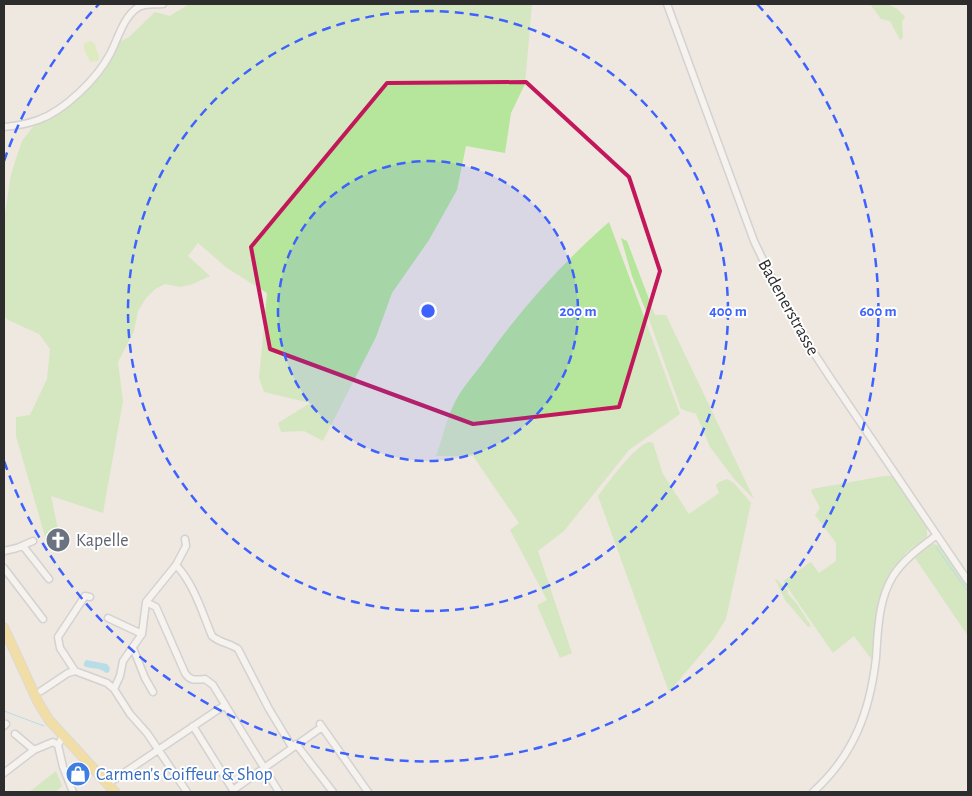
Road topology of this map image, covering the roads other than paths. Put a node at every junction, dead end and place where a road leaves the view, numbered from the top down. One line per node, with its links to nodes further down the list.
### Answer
1 (163, 4): 3 (street)
2 (667, 4): 5 (street, Badenerstrasse)
3 (133, 7): 4 (street)
4 (4, 127)
5 (937, 535): 13 (street, Badenerstrasse); 38 (street)
6 (185, 539): 10 (street)
7 (33, 541): 8 (street)
8 (23, 546): 9 (street); 12 (street)
9 (4, 551)
10 (176, 565): 15 (street); 31 (street)
11 (4, 568): 17 (street)
12 (49, 579)
13 (968, 581)
14 (90, 597): 21 (street)
15 (146, 602): 19 (street); 25 (street)
16 (108, 618): 19 (street)
17 (43, 619)
18 (4, 628): 28 (main road)
19 (142, 634): 20 (street)
20 (132, 648): 22 (street); 24 (street)
21 (75, 671): 22 (street); 23 (street)
22 (114, 689): 32 (street)
23 (41, 690)
24 (153, 692)
25 (225, 705): 26 (street); 35 (street)
26 (193, 726): 32 (street); 35 (street)
27 (15, 734): 33 (street)
28 (64, 736): 29 (street); 30 (main road)
29 (58, 745): 33 (street); 34 (street)
30 (73, 746): 34 (street); 37 (main road)
31 (294, 746): 35 (street); 43 (street); 44 (street)
32 (158, 749): 37 (street); 41 (street)
33 (34, 750): 36 (street)
34 (61, 756): 39 (street)
35 (264, 768): 42 (street)
36 (4, 773)
37 (109, 784): 40 (main road)
38 (817, 791)
39 (72, 792)
40 (116, 792)
41 (187, 792)
42 (279, 792)
43 (332, 792)
44 (368, 792)

